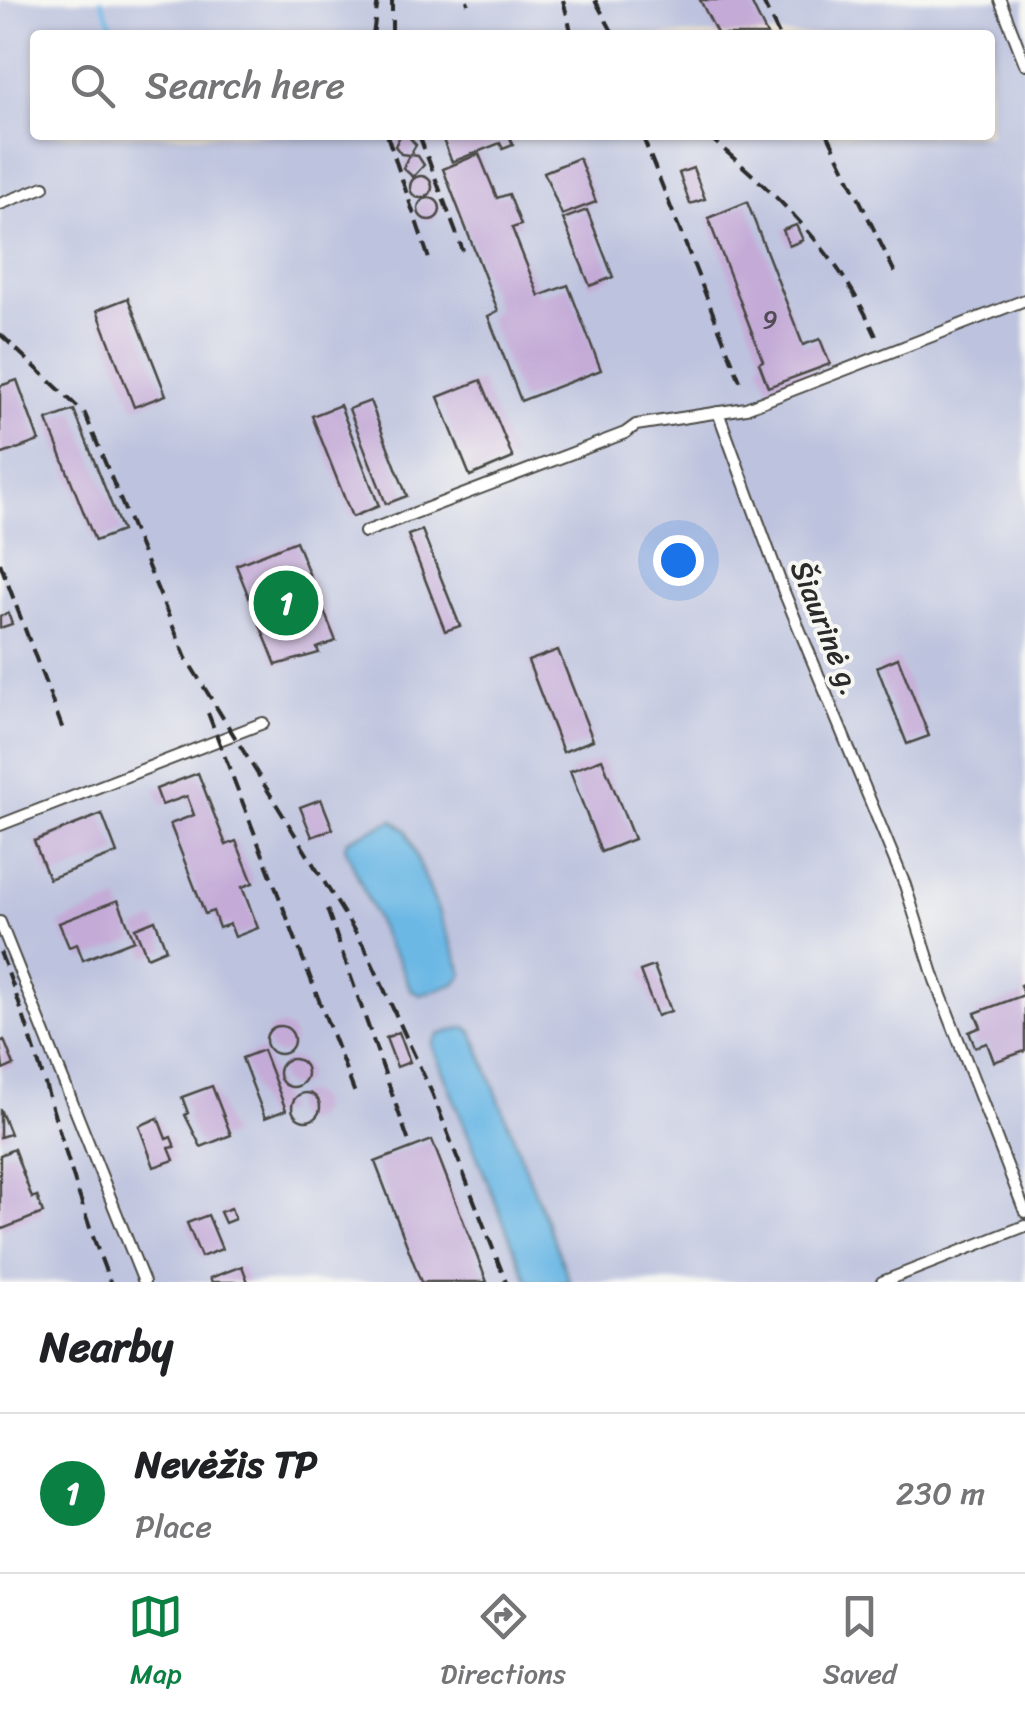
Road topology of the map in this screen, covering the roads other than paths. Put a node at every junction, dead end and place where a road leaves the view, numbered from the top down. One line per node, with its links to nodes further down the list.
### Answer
1 (1000, 0): 2 (street)
2 (1025, 64)
3 (44, 187): 4 (street)
4 (0, 204)
5 (1025, 300): 6 (street)
6 (718, 412): 7 (street); 11 (street, Šiaurinė g.)
7 (365, 532)
8 (263, 723): 9 (street)
9 (0, 824)
10 (0, 922): 13 (street)
11 (1025, 1212)
12 (1025, 1226): 14 (street)
13 (144, 1282)
14 (882, 1282)

